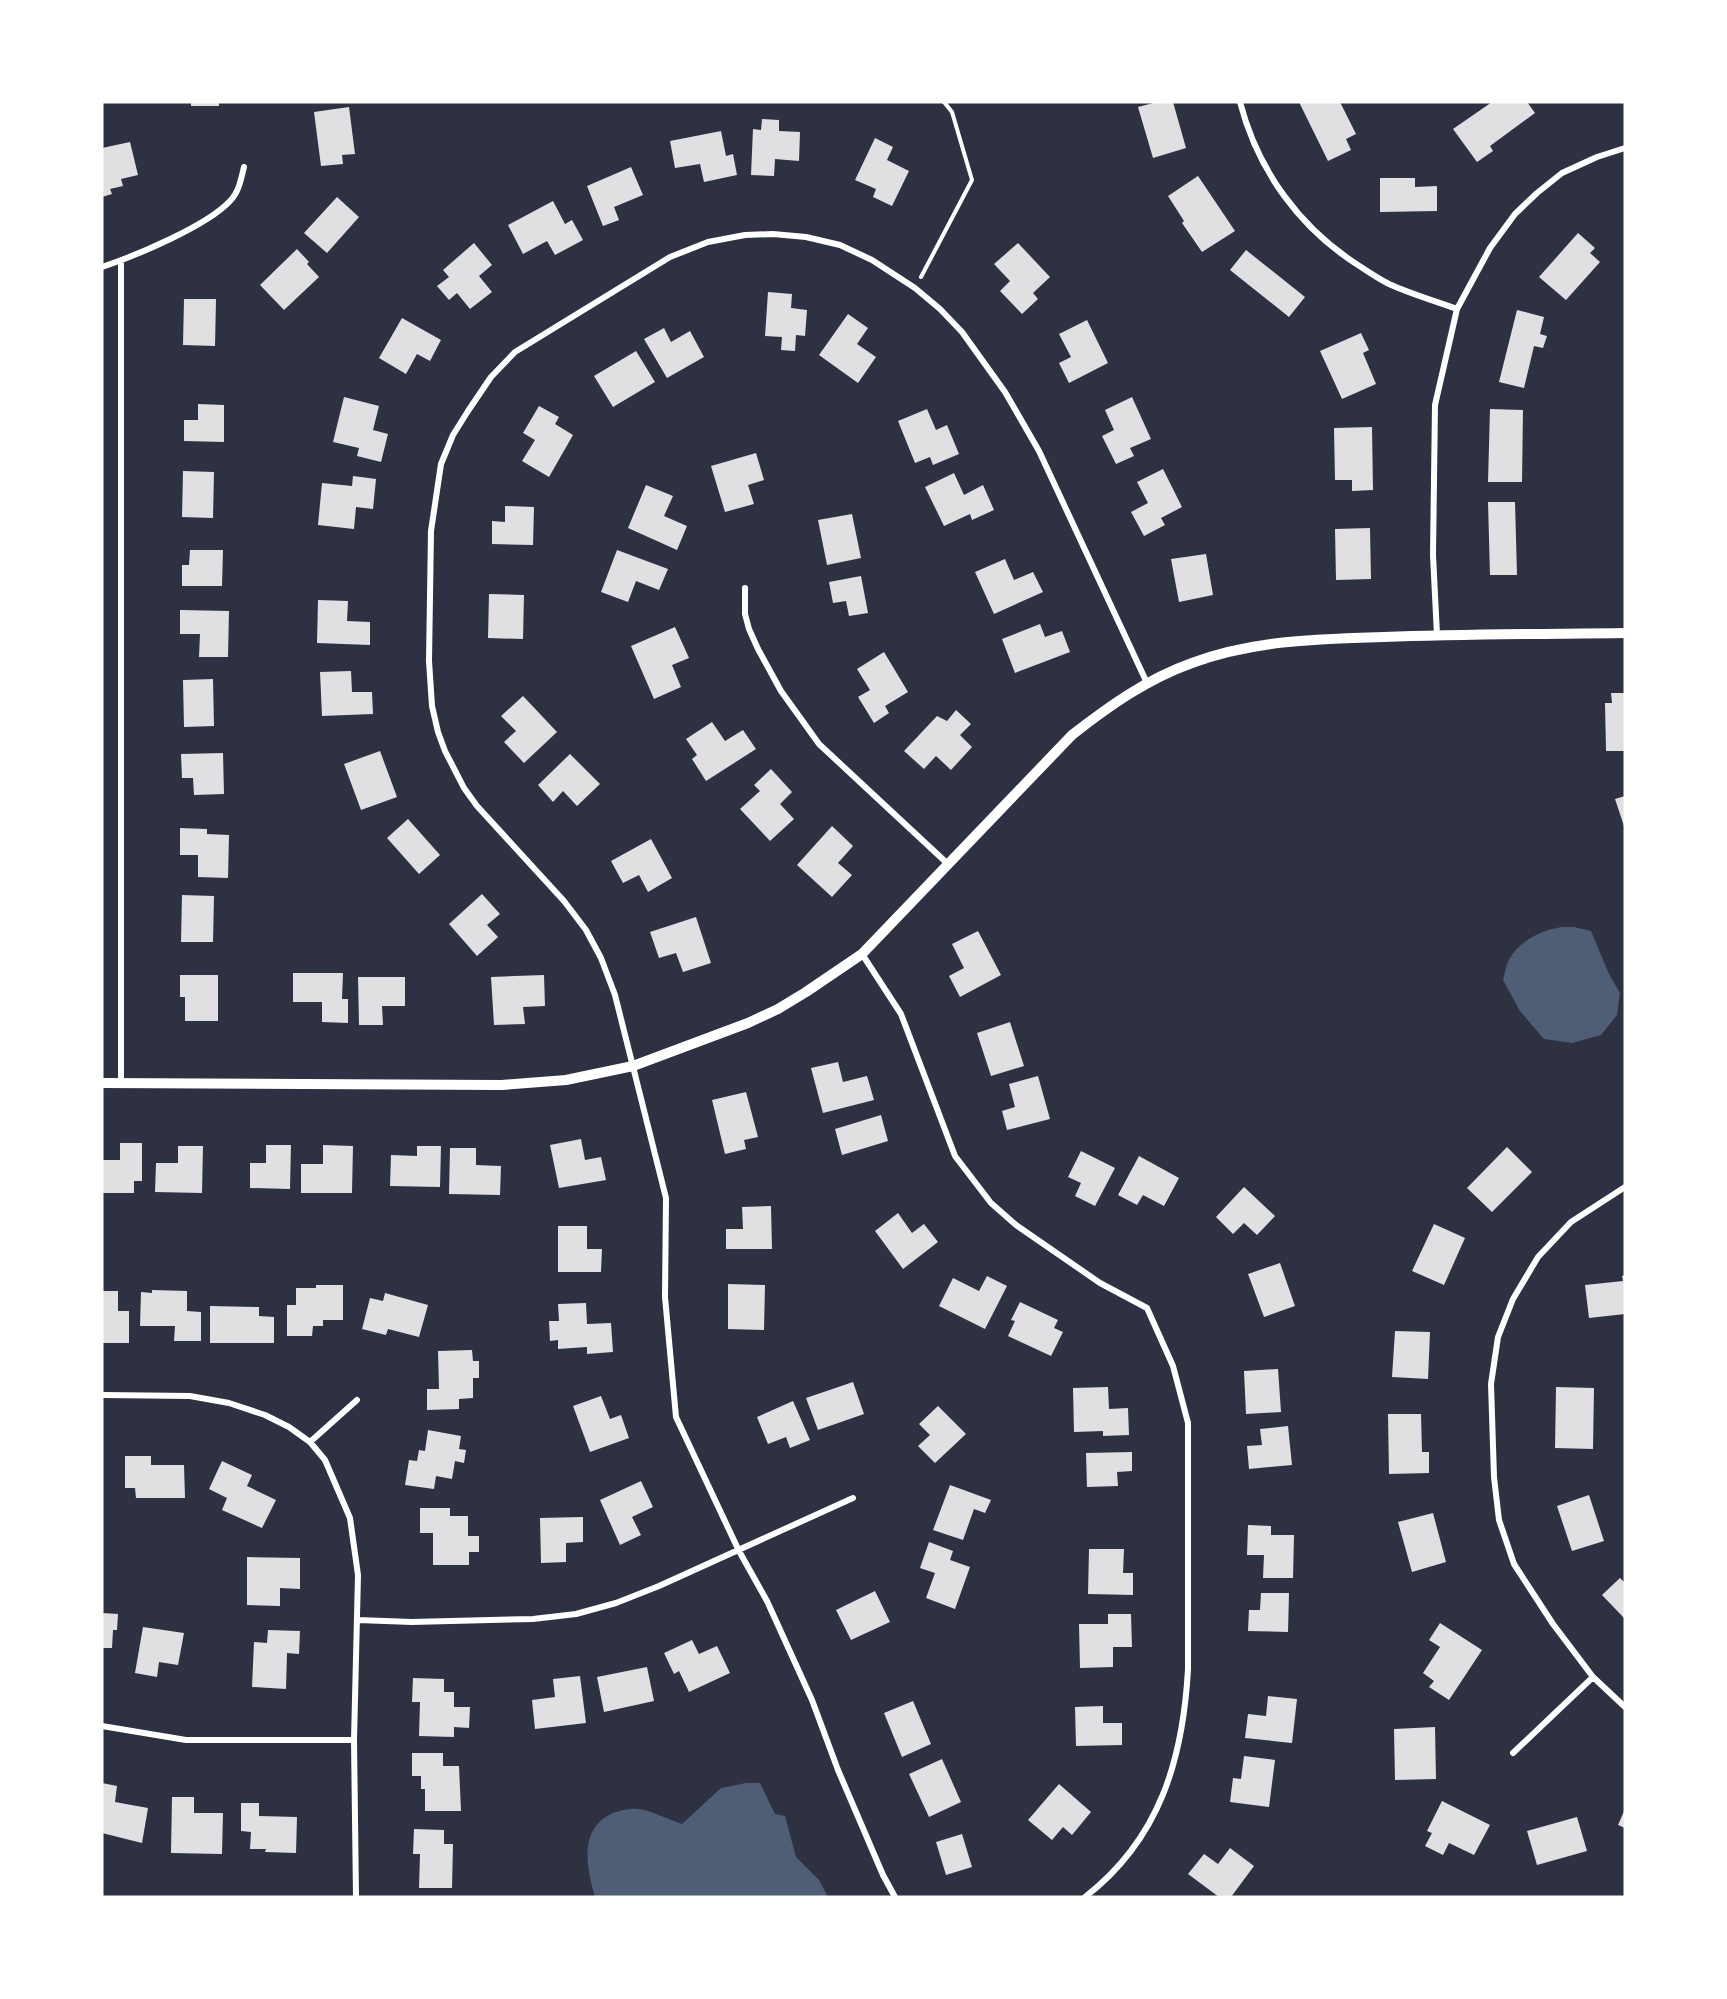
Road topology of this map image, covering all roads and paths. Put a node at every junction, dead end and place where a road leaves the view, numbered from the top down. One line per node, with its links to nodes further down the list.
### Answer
1 (944, 102): 7 (path)
2 (1240, 102): 8 (street)
3 (1625, 148): 8 (street)
4 (244, 167): 5 (street)
5 (120, 261): 6 (street); 17 (street)
6 (102, 267)
7 (915, 288): 12 (street); 15 (street)
8 (1457, 309): 11 (street)
9 (745, 588): 13 (street)
10 (1625, 633): 11 (street)
11 (1437, 635): 12 (street)
12 (1146, 683): 13 (street)
13 (948, 865): 14 (street)
14 (862, 954): 15 (street); 32 (street)
15 (633, 1066): 17 (street); 23 (street)
16 (102, 1083): 17 (street)
17 (121, 1083)
18 (1625, 1186): 25 (street)
19 (102, 1395): 21 (street)
20 (357, 1400): 21 (street)
21 (310, 1442): 24 (street)
22 (853, 1498): 23 (street)
23 (739, 1551): 24 (street); 31 (street)
24 (358, 1620): 28 (street)
25 (1593, 1677): 26 (street); 29 (street)
26 (1625, 1707)
27 (102, 1726): 28 (street)
28 (354, 1740): 30 (street)
29 (1513, 1753)
30 (356, 1897)
31 (895, 1897)
32 (1085, 1897)

